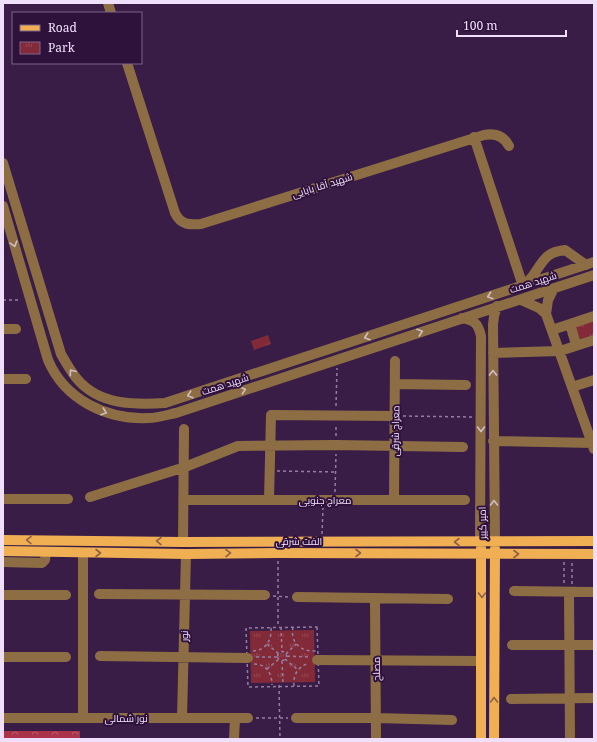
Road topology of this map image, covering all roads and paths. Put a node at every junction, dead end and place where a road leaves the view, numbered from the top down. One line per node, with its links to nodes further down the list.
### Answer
1 (127, 64): 2 (street, شهید آقا بابایی)
2 (474, 138): 3 (street, شهید آقا بابایی); 10 (street)
3 (509, 146)
4 (3, 163): 7 (street, شهید همت)
5 (3, 206): 9 (street, شهید همت, one-way to 9)
6 (590, 264): 10 (street, شهید همت); 10 (street)
7 (37, 275): 9 (street); 10 (street, شهید همت, one-way to 7)
8 (594, 275): 11 (street, شهید همت)
9 (24, 279): 13 (street, شهید همت)
10 (523, 286)
11 (554, 288): 14 (street, شهید همت); 16 (street)
12 (3, 300): 13 (path)
13 (30, 300): 27 (street, شهید همت, one-way to 27)
14 (521, 300): 15 (street, شهید همت); 16 (street)
15 (497, 306): 18 (street, شهید همت); 26 (street, امیر کبیر)
16 (546, 314): 22 (street)
17 (594, 316): 19 (street)
18 (462, 318): 27 (street, شهید همت, one-way to 18); 37 (street, امیر کبیر)
19 (570, 324): 22 (street); 24 (street)
20 (3, 329): 21 (street)
21 (16, 329)
22 (552, 330): 25 (street)
23 (594, 340): 25 (street)
24 (575, 341)
25 (560, 352): 26 (street); 34 (street)
26 (493, 353): 40 (street, امیر کبیر, one-way to 26)
27 (337, 359): 35 (path)
28 (395, 361): 32 (street, معراج شرقی)
29 (3, 379): 30 (street)
30 (26, 379)
31 (594, 380): 34 (street)
32 (395, 384): 33 (street); 36 (street, معراج شرقی)
33 (466, 385)
34 (572, 387): 39 (street)
35 (336, 416): 36 (street); 41 (street); 42 (path)
36 (395, 416): 37 (path); 44 (street, معراج شرقی)
37 (481, 417): 61 (street, امیر کبیر, one-way to 61)
38 (184, 429): 46 (street)
39 (591, 429): 43 (street)
40 (493, 441): 43 (street); 62 (street, امیر کبیر, one-way to 40)
41 (270, 445): 42 (street); 46 (street); 47 (street)
42 (336, 445): 44 (street); 48 (path)
43 (593, 445)
44 (394, 446): 45 (street); 56 (street, معراج شرقی)
45 (463, 447)
46 (184, 467): 49 (street); 52 (street)
47 (270, 471): 48 (path); 53 (street)
48 (336, 472): 55 (path)
49 (90, 497)
50 (3, 499): 51 (street)
51 (68, 500)
52 (184, 500): 53 (street, معراج جنوبی); 59 (street)
53 (269, 500): 54 (street, معراج جنوبی)
54 (323, 500): 55 (street, معراج جنوبی); 60 (path)
55 (335, 500): 56 (street, معراج جنوبی)
56 (394, 500): 57 (street, معراج جنوبی)
57 (465, 500)
58 (3, 540): 59 (main road, الفت شرقی, one-way to 58)
59 (183, 542): 60 (main road, الفت شرقی)
60 (322, 542): 61 (main road, الفت شرقی, one-way to 60)
61 (480, 542): 62 (main road, الفت شرقی); 72 (main road, امیر کبیر)
62 (495, 542): 63 (main road, الفت شرقی); 69 (main road, امیر کبیر)
63 (594, 542)
64 (3, 551): 65 (main road, الفت شرقی)
65 (46, 552): 66 (main road, الفت شرقی); 73 (street)
66 (83, 553): 68 (main road, الفت شرقی, one-way to 68); 118 (street)
67 (278, 553): 68 (main road, الفت شرقی, one-way to 67); 72 (main road, الفت شرقی, one-way to 72); 82 (path)
68 (186, 554): 80 (street, نور)
69 (495, 554): 70 (main road, الفت شرقی, one-way to 70); 72 (main road, الفت شرقی); 130 (main road, امیر کبیر, one-way to 69)
70 (568, 554): 71 (main road, الفت شرقی); 75 (path); 75 (path)
71 (594, 554)
72 (481, 555): 107 (main road, امیر کبیر, one-way to 107)
73 (3, 562)
74 (514, 591): 75 (street)
75 (568, 592): 76 (street); 92 (street)
76 (594, 592)
77 (99, 594): 80 (street)
78 (3, 595): 79 (street)
79 (66, 595)
80 (185, 595): 81 (street); 100 (street, نور)
81 (265, 595): 82 (path)
82 (278, 596): 83 (path); 87 (path)
83 (297, 597): 84 (street)
84 (375, 598): 85 (street); 105 (street, مصلح)
85 (448, 599)
86 (271, 627): 87 (path); 89 (path); 101 (path)
87 (279, 627): 88 (path); 94 (path)
88 (293, 627): 90 (path); 102 (path)
89 (267, 644): 95 (path); 101 (path)
90 (296, 644): 96 (path); 102 (path)
91 (512, 645): 92 (street)
92 (570, 645): 93 (street); 114 (street)
93 (594, 645)
94 (282, 652): 95 (path); 96 (path)
95 (279, 654): 103 (path)
96 (286, 655): 102 (path); 104 (path)
97 (100, 656): 100 (street)
98 (3, 657): 99 (street)
99 (66, 657)
100 (184, 657): 101 (street); 119 (street, نور)
101 (250, 657): 103 (path); 108 (path); 110 (path)
102 (315, 657): 105 (street); 109 (path); 113 (path)
103 (278, 658): 106 (path); 108 (path)
104 (285, 659): 106 (path); 109 (path)
105 (376, 660): 107 (street); 123 (street, مصلح)
106 (282, 661): 112 (path)
107 (481, 661): 129 (main road, امیر کبیر)
108 (267, 669): 110 (path)
109 (298, 670): 113 (path)
110 (272, 686): 111 (path)
111 (279, 686): 112 (path); 124 (path)
112 (282, 686): 113 (path)
113 (294, 686)
114 (570, 698): 115 (street); 116 (street); 131 (street)
115 (594, 698)
116 (511, 699)
117 (3, 718): 118 (street, نور شمالی)
118 (83, 718): 119 (street, نور شمالی)
119 (182, 718): 120 (street, نور شمالی)
120 (235, 718): 121 (street, نور شمالی); 126 (street)
121 (248, 718): 124 (path)
122 (296, 718): 123 (street); 124 (path)
123 (376, 718): 125 (street); 128 (street, مصلح)
124 (280, 719): 127 (path)
125 (452, 720)
126 (234, 739)
127 (280, 739)
128 (376, 739)
129 (481, 739)
130 (494, 739)
131 (570, 739)

